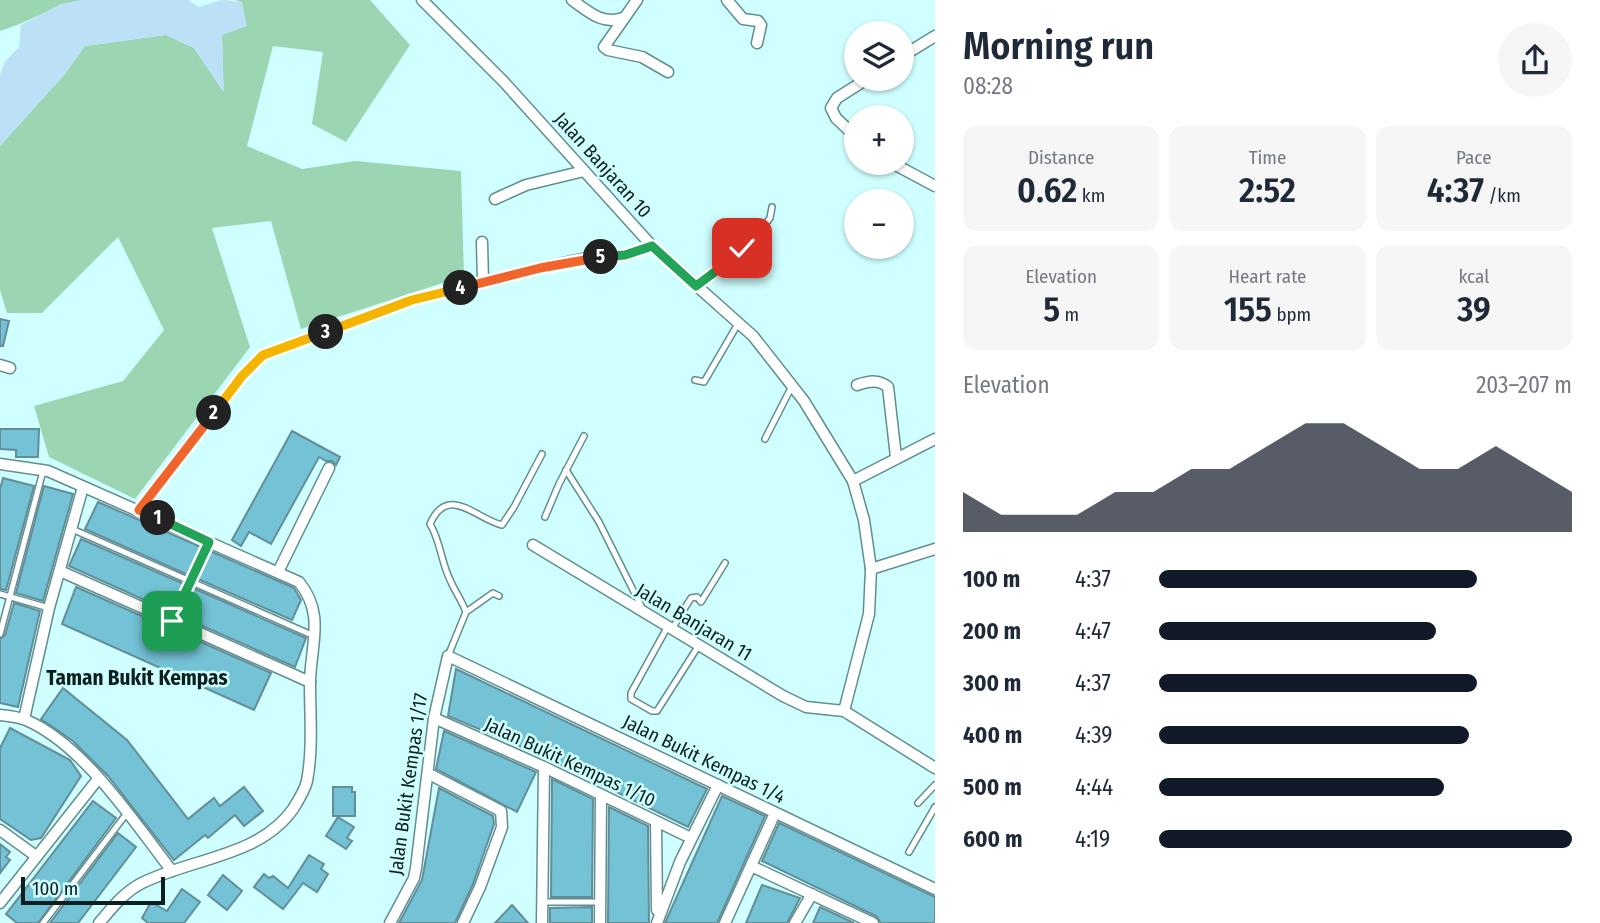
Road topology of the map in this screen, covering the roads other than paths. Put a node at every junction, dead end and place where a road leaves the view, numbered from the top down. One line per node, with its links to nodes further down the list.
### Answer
1 (422, 0): 12 (street, Jalan Banjaran 10)
2 (572, 0): 5 (street)
3 (637, 0): 5 (street)
4 (727, 0): 7 (street)
5 (623, 18): 9 (street)
6 (935, 36): 8 (street)
7 (757, 43)
8 (914, 49)
9 (668, 72)
10 (848, 91): 11 (street)
11 (844, 126)
12 (584, 171): 15 (street); 18 (street, Jalan Banjaran 10)
13 (914, 175): 14 (street)
14 (935, 186)
15 (495, 199)
16 (772, 207): 20 (lane)
17 (482, 242): 19 (street)
18 (652, 246): 19 (street); 20 (street, Jalan Banjaran 10)
19 (484, 282): 36 (street)
20 (696, 286): 21 (street, Jalan Banjaran 10)
21 (739, 322): 22 (lane); 24 (street, Jalan Banjaran 10)
22 (695, 380)
23 (857, 385): 29 (street)
24 (792, 386): 26 (lane); 34 (street, Jalan Banjaran 10)
25 (584, 436): 33 (lane)
26 (765, 439)
27 (935, 439): 29 (street)
28 (542, 454): 51 (lane)
29 (896, 457): 34 (street)
30 (0, 464): 32 (street)
31 (329, 468): 45 (street)
32 (43, 470): 35 (street); 49 (lane)
33 (566, 470): 37 (lane); 52 (lane)
34 (852, 481): 43 (street, Jalan Banjaran 10)
35 (83, 487): 36 (street); 38 (street)
36 (139, 510): 39 (street)
37 (545, 517)
38 (72, 529): 44 (street); 46 (lane)
39 (209, 542): 45 (street); 46 (lane)
40 (533, 545): 52 (street, Jalan Banjaran 11)
41 (935, 550): 43 (street)
42 (724, 563): 54 (lane)
43 (871, 569): 60 (street, Jalan Banjaran 10)
44 (60, 571): 50 (street); 53 (street)
45 (278, 572): 56 (street)
46 (190, 580): 53 (lane); 56 (lane)
47 (0, 594): 49 (lane)
48 (499, 596): 51 (lane)
49 (9, 597): 50 (lane); 55 (lane)
50 (49, 608): 62 (street)
51 (466, 612): 58 (lane)
52 (645, 613): 54 (street, Jalan Banjaran 11)
53 (172, 621): 59 (street)
54 (670, 628): 57 (street, Jalan Banjaran 11); 57 (lane)
55 (0, 634)
56 (314, 636): 59 (street)
57 (699, 645): 60 (street, Jalan Banjaran 11)
58 (453, 659): 63 (street, Jalan Bukit Kempas 1/17); 68 (street, Jalan Bukit Kempas 1/4)
59 (310, 682): 81 (street)
60 (844, 711): 65 (street)
61 (0, 715): 62 (street)
62 (24, 719): 67 (street)
63 (434, 719): 64 (street, Jalan Bukit Kempas 1/10); 66 (street, Jalan Bukit Kempas 1/17)
64 (544, 767): 70 (street, Jalan Bukit Kempas 1/10); 84 (street)
65 (935, 768)
66 (429, 774): 89 (street, Jalan Bukit Kempas 1/17); 90 (street)
67 (98, 779): 73 (street); 79 (street)
68 (718, 785): 74 (street, Jalan Bukit Kempas 1/4); 77 (street)
69 (935, 785): 71 (lane)
70 (601, 795): 75 (street, Jalan Bukit Kempas 1/10); 85 (street)
71 (918, 803)
72 (935, 807): 78 (lane)
73 (127, 813): 81 (street); 87 (lane)
74 (775, 813): 80 (street); 82 (street, Jalan Bukit Kempas 1/4)
75 (656, 822): 77 (street, Jalan Bukit Kempas 1/10); 93 (street)
76 (0, 830): 79 (street)
77 (691, 838): 93 (street)
78 (909, 852)
79 (36, 856): 86 (street)
80 (751, 866): 83 (street); 94 (street)
81 (172, 870): 88 (street)
82 (935, 888)
83 (811, 894): 95 (street); 96 (street)
84 (542, 902): 85 (lane); 91 (street)
85 (599, 902): 92 (street)
86 (0, 903)
87 (43, 923)
88 (99, 923)
89 (390, 923)
90 (463, 923)
91 (542, 923)
92 (600, 923)
93 (657, 923)
94 (725, 923)
95 (795, 923)
96 (873, 923)

